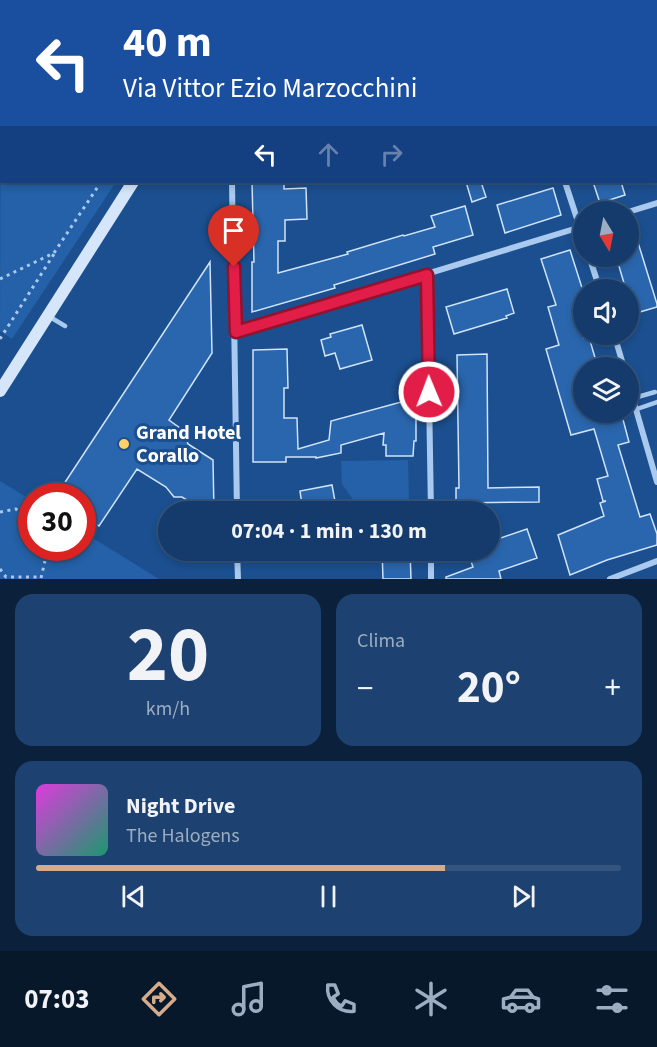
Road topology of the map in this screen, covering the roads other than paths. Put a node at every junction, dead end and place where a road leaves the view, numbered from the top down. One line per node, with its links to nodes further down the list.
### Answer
1 (132, 183): 9 (main road)
2 (232, 183): 11 (street)
3 (566, 183): 4 (street)
4 (573, 203)
5 (657, 203): 6 (street)
6 (639, 209)
7 (573, 229): 8 (street)
8 (427, 275): 11 (street); 20 (street)
9 (48, 316): 10 (lane); 12 (main road)
10 (64, 326)
11 (236, 332): 19 (street)
12 (0, 391)
13 (655, 392): 14 (lane)
14 (639, 396)
15 (657, 402): 16 (lane)
16 (639, 408)
17 (639, 416): 18 (street)
18 (657, 482)
19 (237, 501)
20 (431, 501)
21 (237, 561): 24 (street)
22 (431, 561): 25 (street)
23 (657, 561): 26 (street)
24 (238, 579)
25 (431, 579)
26 (610, 579)

